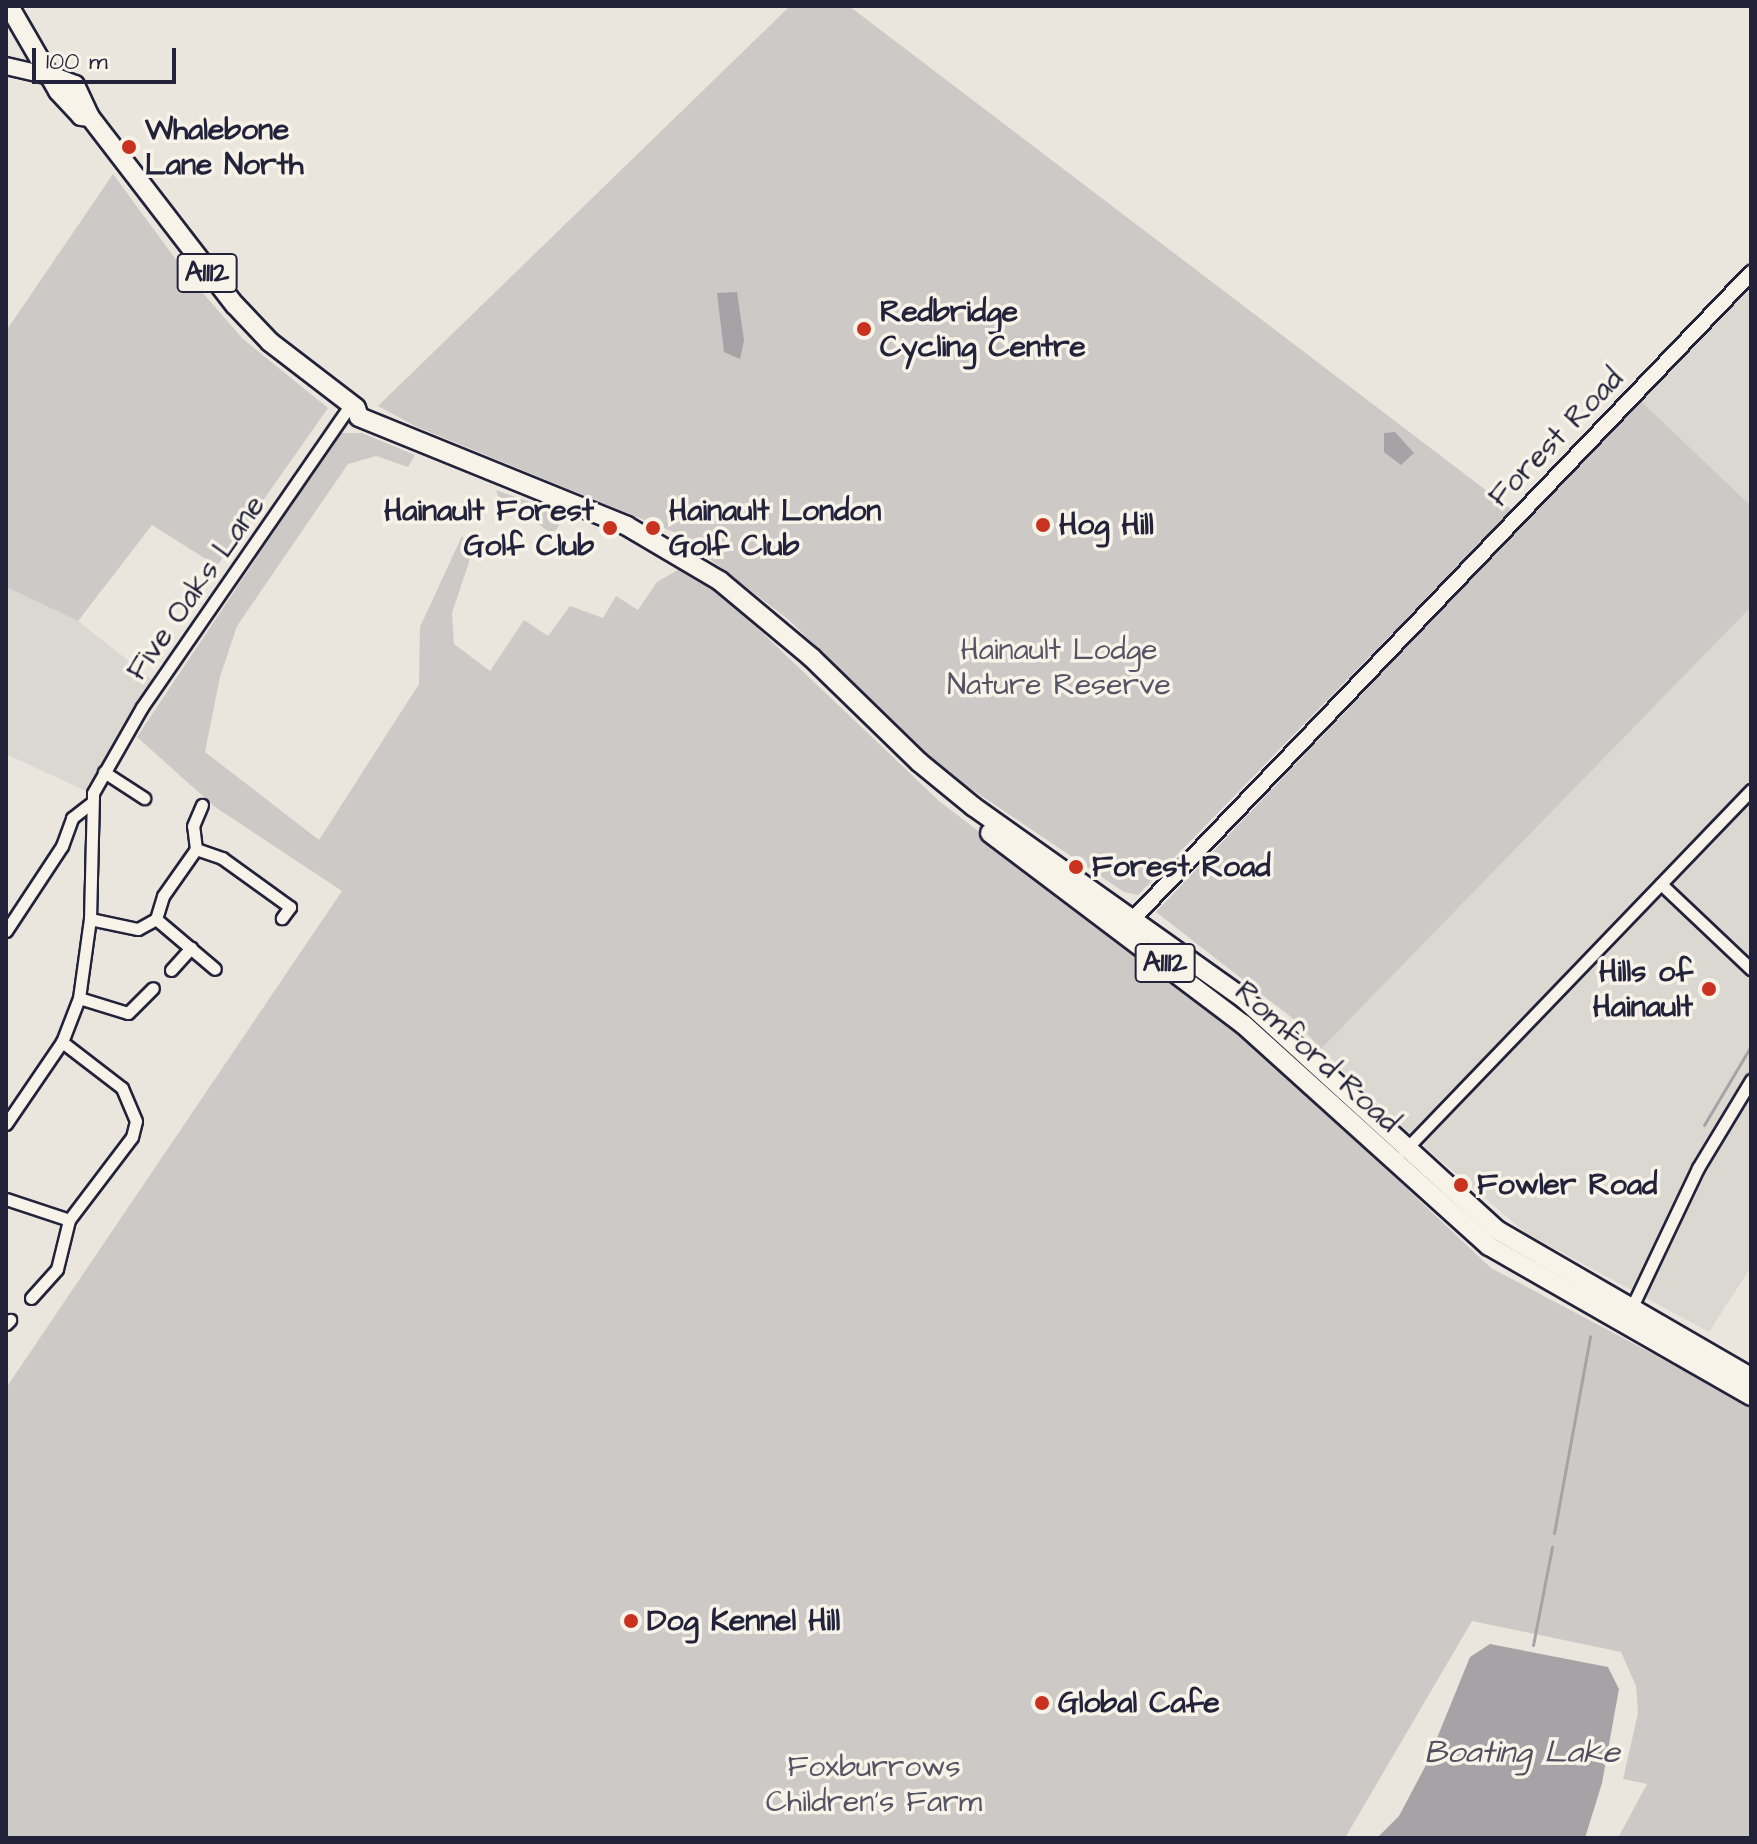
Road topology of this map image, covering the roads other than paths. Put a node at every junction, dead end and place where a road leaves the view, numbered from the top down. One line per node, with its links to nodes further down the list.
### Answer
1 (9, 6): 3 (main road, A1112)
2 (6, 66): 3 (main road, Romford Road)
3 (54, 77): 5 (main road, Romford Road / A1112)
4 (1747, 283): 15 (street, Forest Road)
5 (353, 406): 6 (main road, Romford Road / A1112); 7 (street, Five Oaks Lane)
6 (804, 656): 15 (main road, Romford Road / A1112); 29 (main road, Romford Road / A1112)
7 (104, 772): 9 (street); 10 (street, Five Oaks Lane)
8 (1751, 790): 13 (street)
9 (144, 798)
10 (91, 803): 16 (street, Five Oaks Lane); 18 (street, Five Oaks Lane)
11 (202, 805): 12 (street)
12 (196, 849): 14 (street); 17 (street)
13 (1661, 884): 21 (street); 28 (street)
14 (282, 918)
15 (1134, 918): 28 (main road, Romford Road / A1112)
16 (90, 919): 17 (street); 24 (street, Five Oaks Lane)
17 (156, 919): 19 (street)
18 (6, 931)
19 (191, 948): 20 (street); 22 (street)
20 (215, 969)
21 (1751, 969)
22 (171, 970)
23 (153, 988): 24 (street)
24 (79, 998): 25 (street, Five Oaks Lane)
25 (62, 1042): 27 (street, Five Oaks Lane); 31 (street)
26 (1751, 1080): 33 (street)
27 (6, 1124)
28 (1407, 1149): 29 (street); 33 (main road, Romford Road / A1112)
29 (1393, 1163): 35 (main road, Romford Road / A1112)
30 (6, 1199): 31 (street)
31 (69, 1220): 32 (street)
32 (31, 1298)
33 (1631, 1309): 34 (main road, Romford Road / A1112)
34 (1751, 1377)
35 (1751, 1396)

